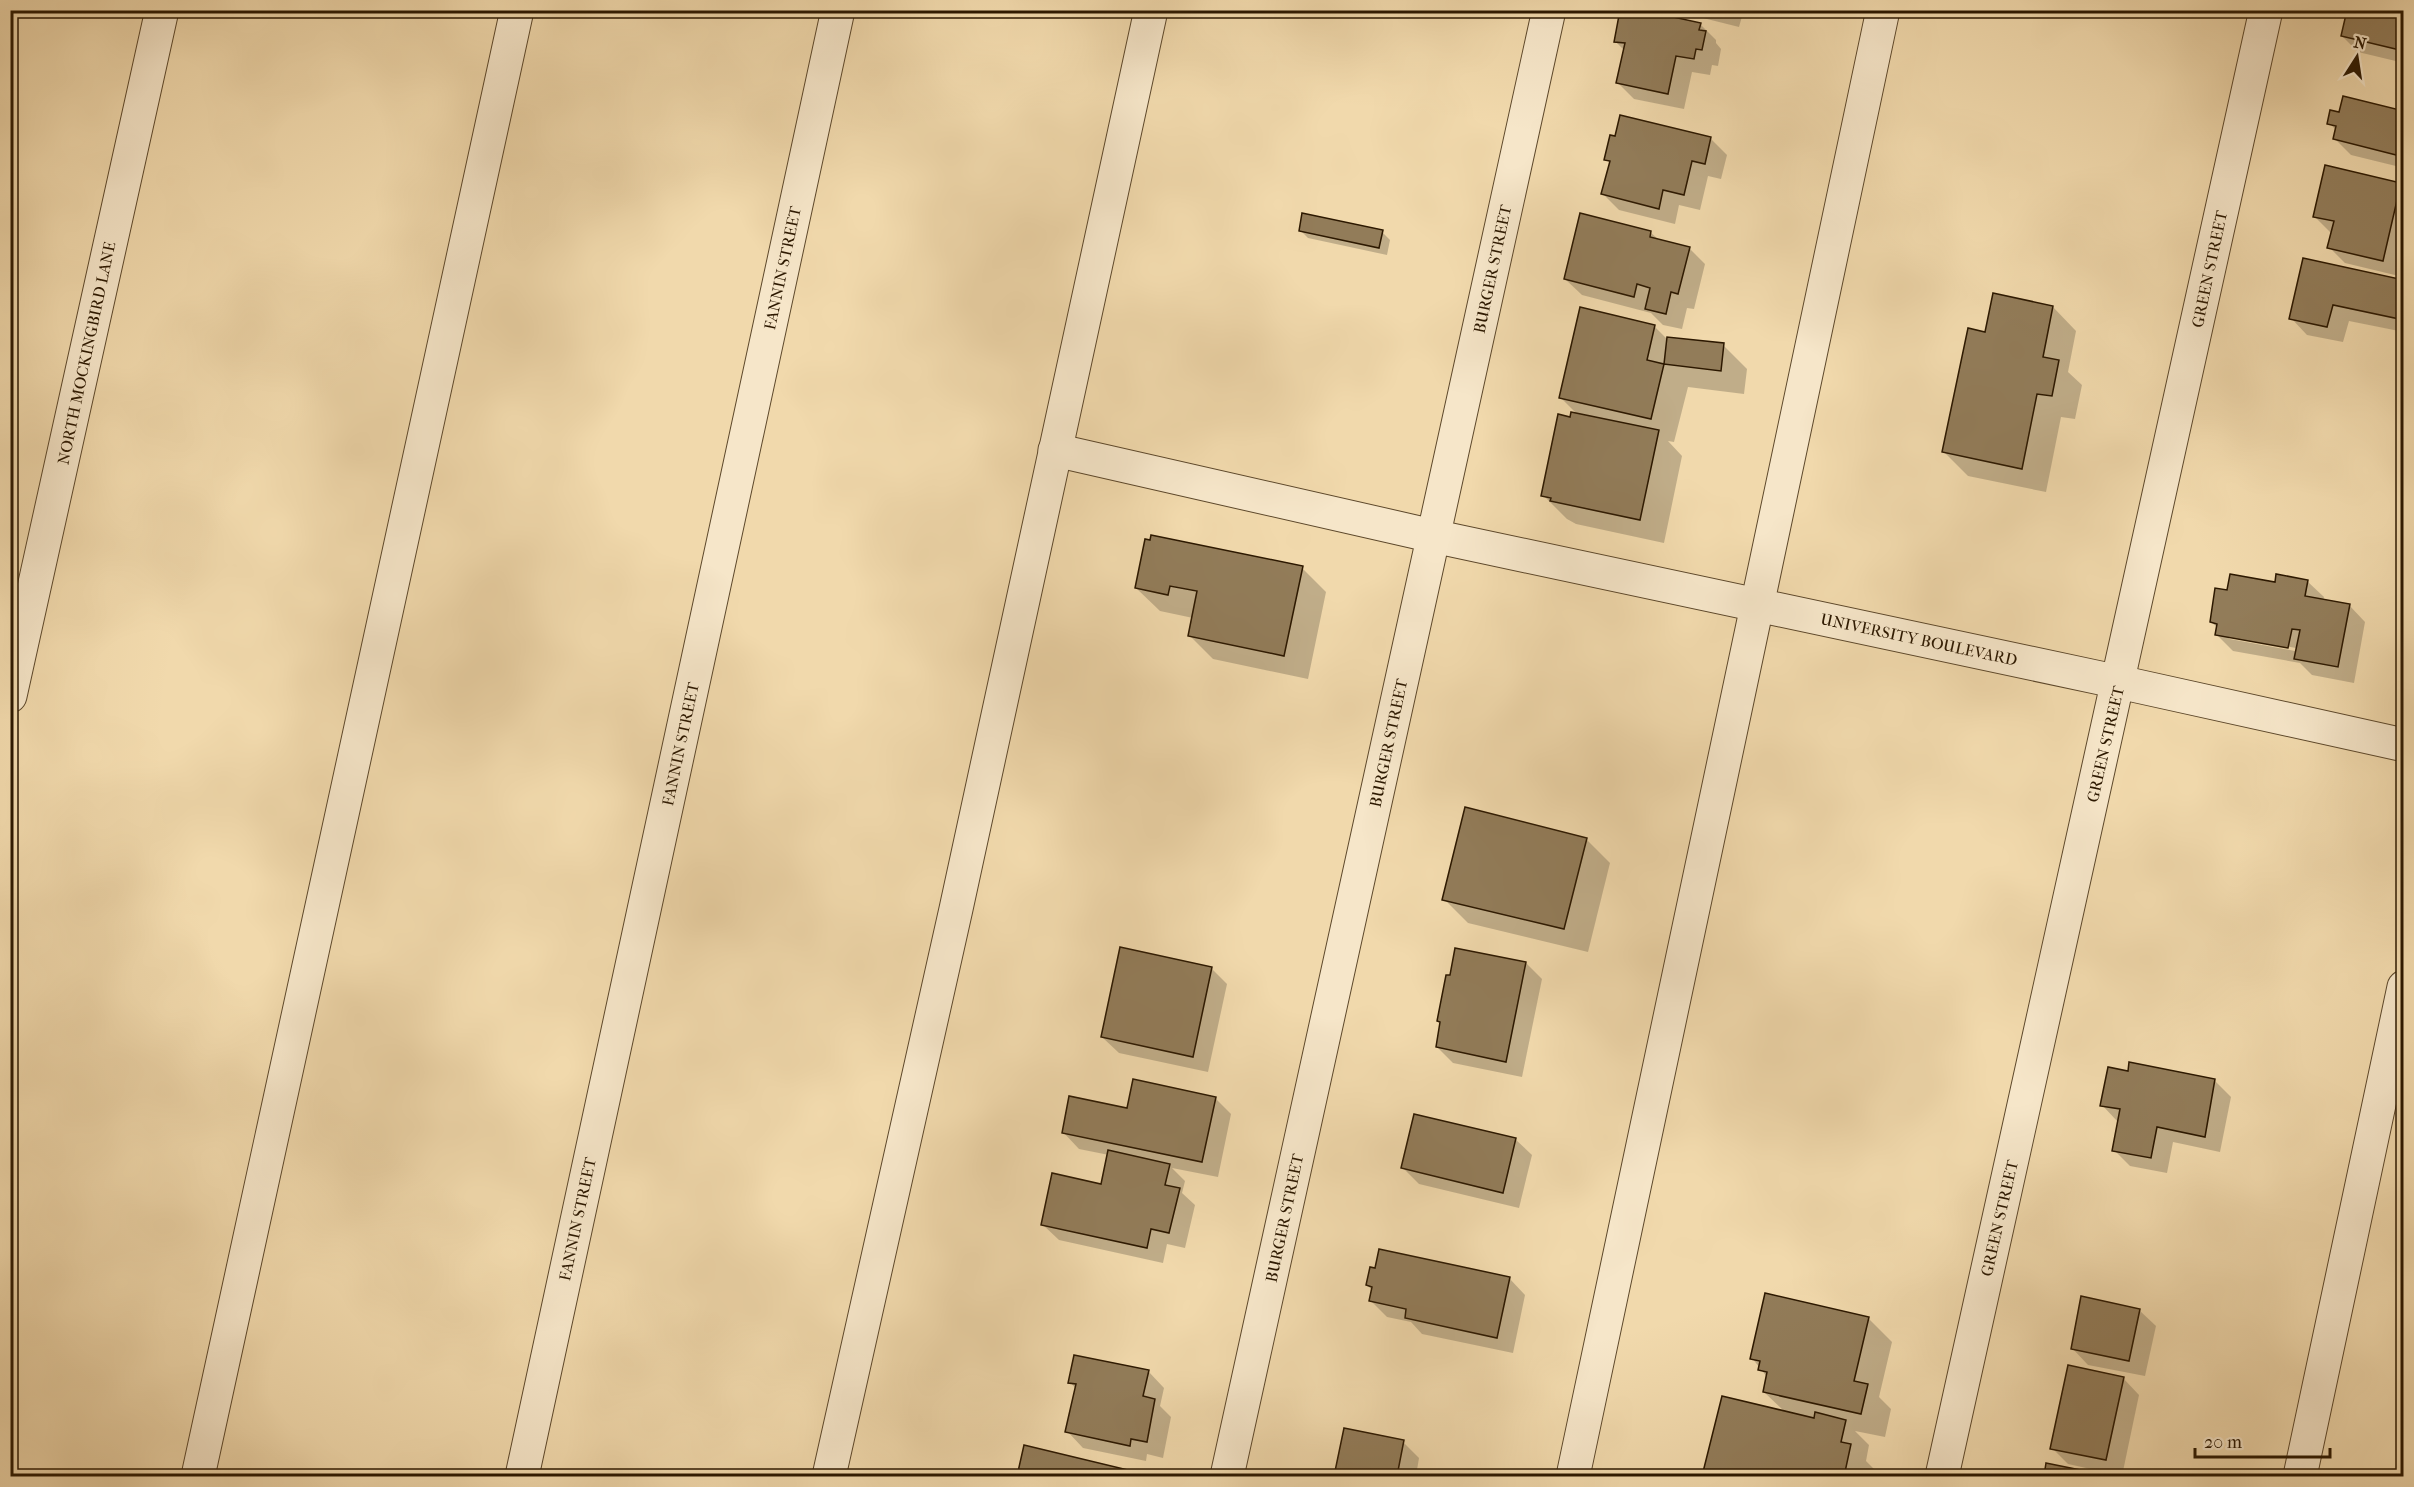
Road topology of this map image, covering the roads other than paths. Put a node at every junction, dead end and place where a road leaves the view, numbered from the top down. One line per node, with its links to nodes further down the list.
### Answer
1 (162, 10): 12 (street, NORTH MOCKINGBIRD LANE)
2 (517, 10): 15 (street)
3 (838, 10): 16 (street, FANNIN STREET)
4 (1151, 10): 8 (street)
5 (1549, 10): 9 (street, BURGER STREET)
6 (1883, 10): 10 (street)
7 (2266, 10): 11 (street, GREEN STREET)
8 (1055, 450): 9 (street, UNIVERSITY BOULEVARD); 17 (street)
9 (1433, 536): 10 (street, UNIVERSITY BOULEVARD); 18 (street, BURGER STREET)
10 (1758, 605): 11 (street, UNIVERSITY BOULEVARD); 19 (street)
11 (2119, 682): 13 (street, UNIVERSITY BOULEVARD); 20 (street, GREEN STREET)
12 (10, 696)
13 (2403, 745)
14 (2403, 987): 21 (street)
15 (198, 1476)
16 (522, 1476)
17 (829, 1476)
18 (1227, 1476)
19 (1573, 1476)
20 (1942, 1476)
21 (2300, 1476)

